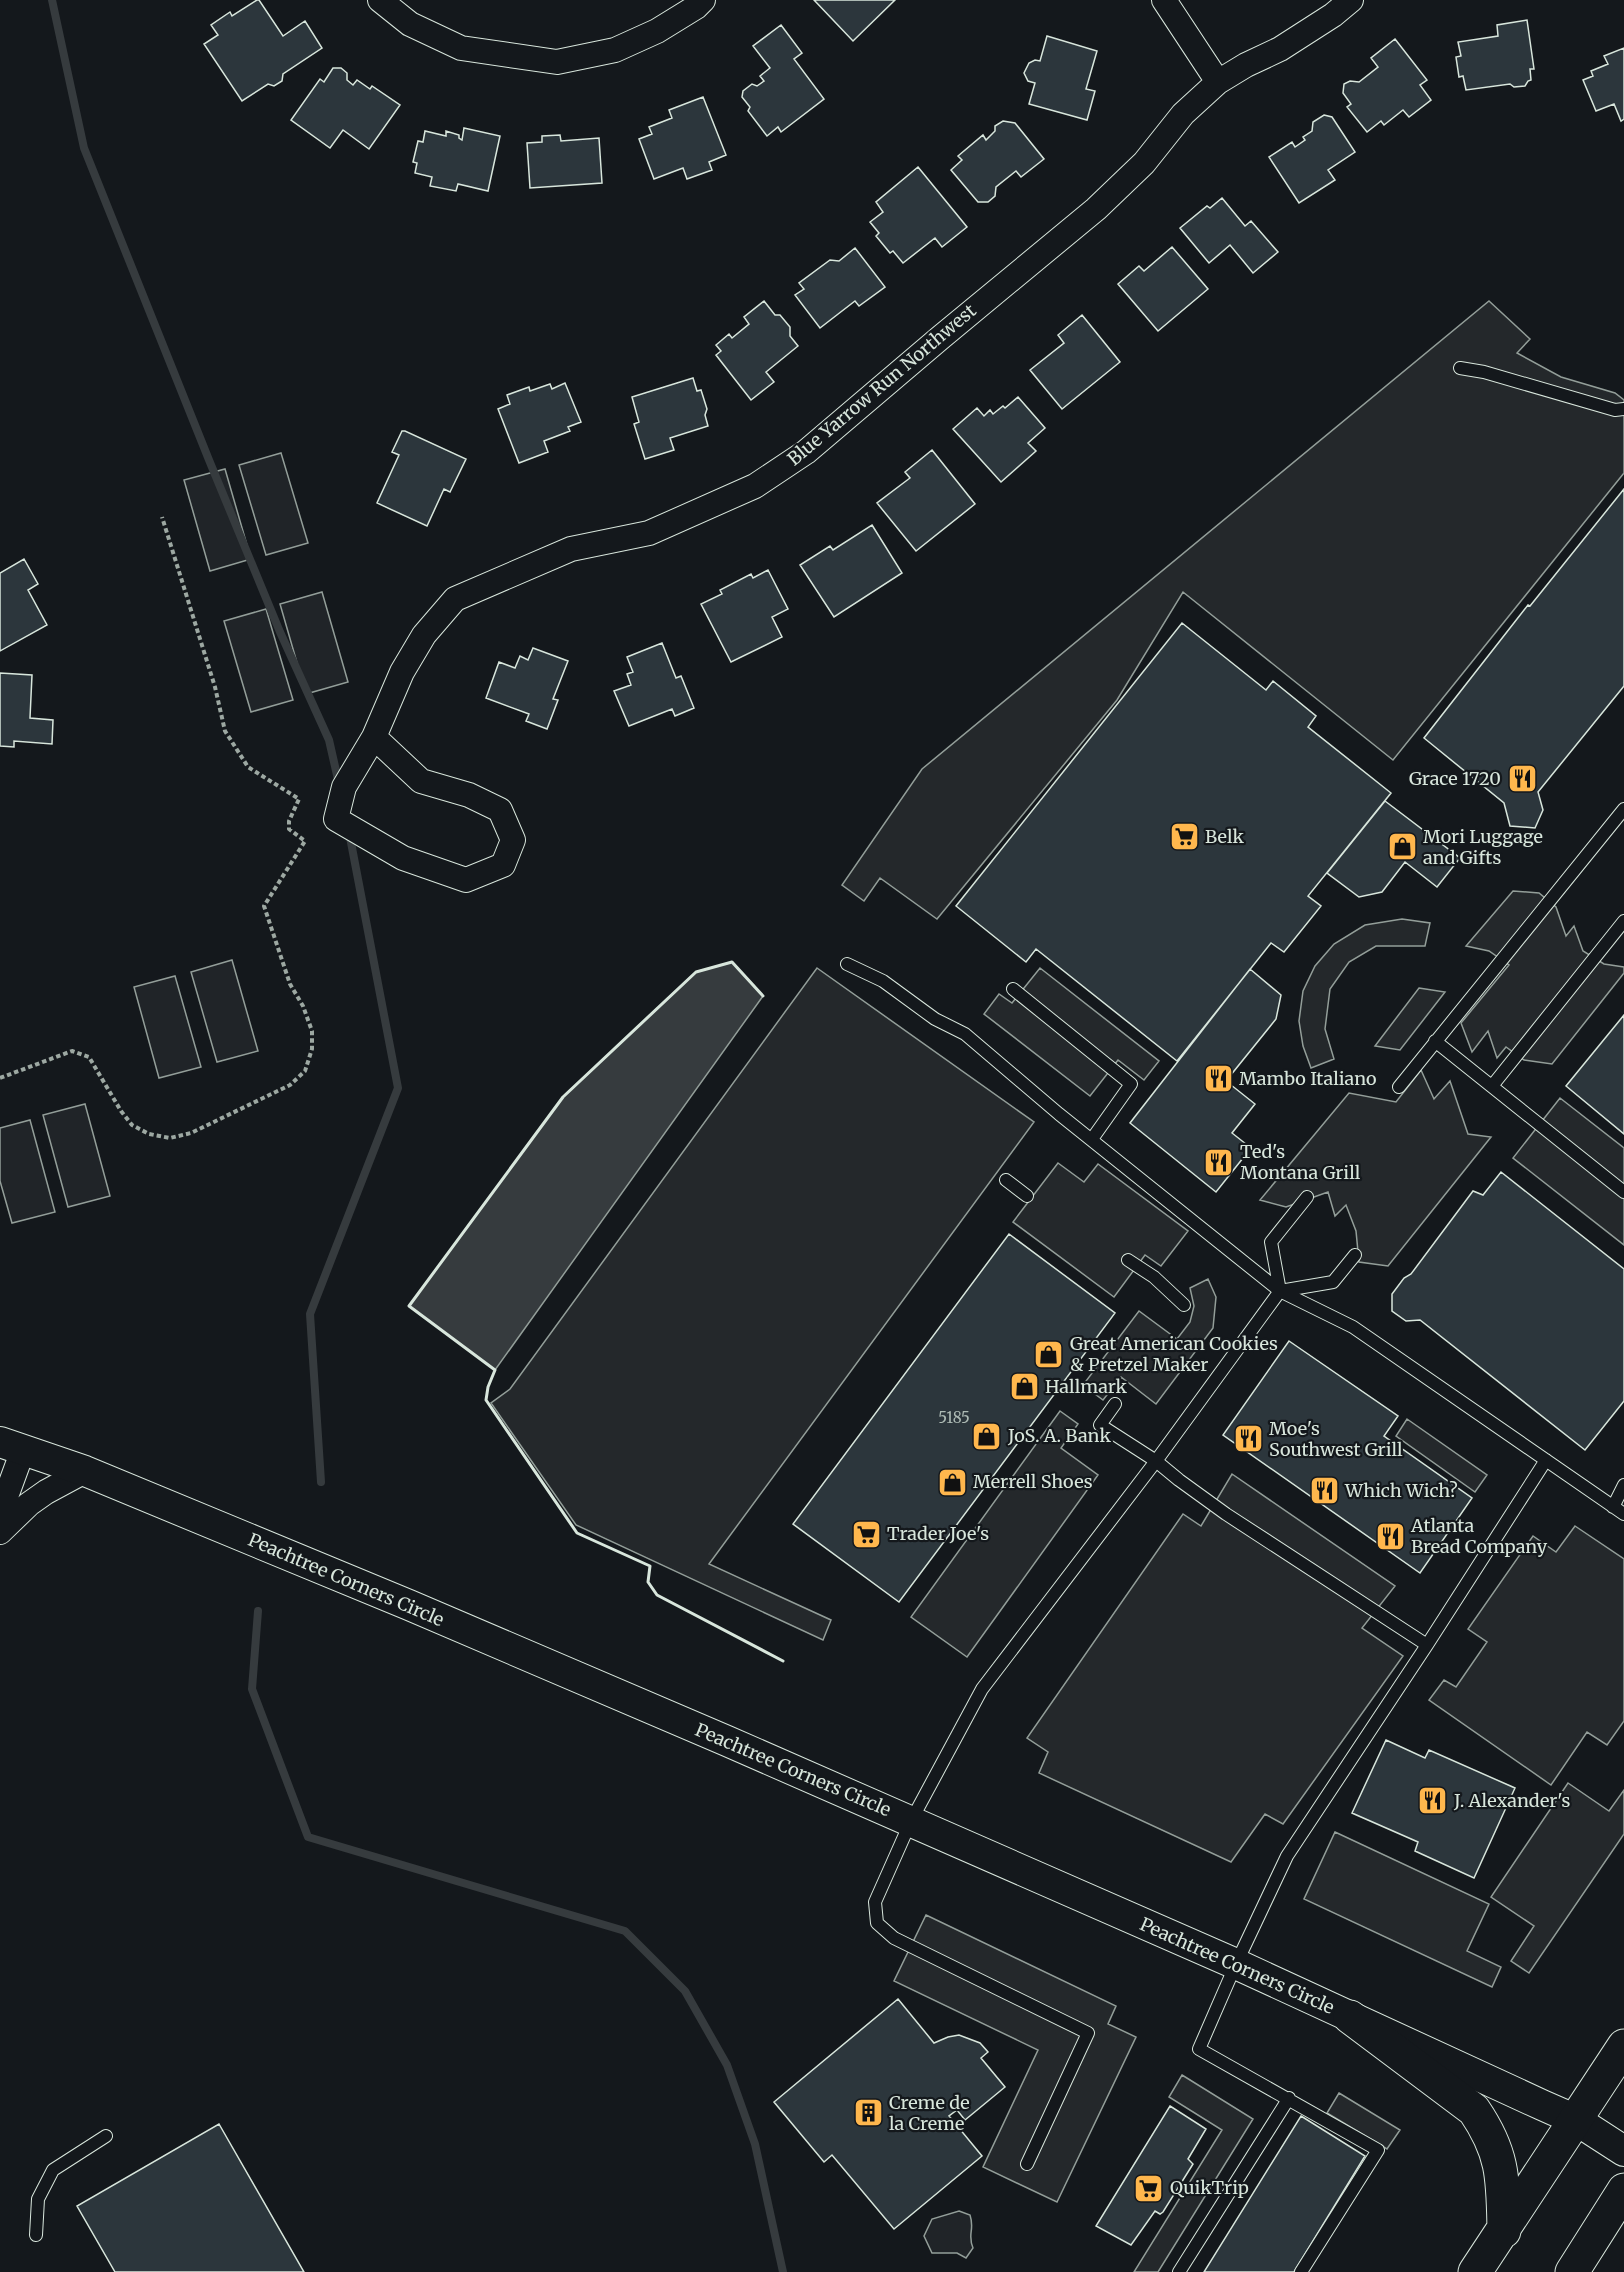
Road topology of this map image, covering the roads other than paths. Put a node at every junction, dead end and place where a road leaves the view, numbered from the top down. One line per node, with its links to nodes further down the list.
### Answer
1 (380, 0): 2 (street)
2 (703, 0)
3 (1164, 0): 5 (street)
4 (1351, 0): 5 (street, Blue Yarrow Run Northwest)
5 (1218, 82): 8 (street, Blue Yarrow Run Northwest)
6 (1460, 368): 7 (lane)
7 (1624, 409)
8 (374, 737): 8 (street, Blue Yarrow Run Northwest)
9 (1624, 809): 13 (lane)
10 (1624, 921): 14 (lane)
11 (847, 964): 16 (lane)
12 (1013, 989): 16 (lane)
13 (1435, 1041): 14 (lane); 15 (lane)
14 (1492, 1086): 18 (lane)
15 (1399, 1087)
16 (1092, 1139): 23 (lane)
17 (1006, 1180): 19 (lane)
18 (1624, 1192)
19 (1027, 1196)
20 (1307, 1197): 23 (lane)
21 (1355, 1255): 23 (lane)
22 (1128, 1260): 24 (lane)
23 (1280, 1291): 27 (lane); 28 (lane)
24 (1185, 1305)
25 (1115, 1404): 28 (lane)
26 (11, 1446): 29 (street, Peachtree Corners Circle); 32 (street)
27 (1546, 1460): 31 (lane); 34 (lane)
28 (1156, 1461): 34 (lane); 35 (lane)
29 (85, 1471): 33 (street); 35 (street, Peachtree Corners Circle)
30 (1624, 1485): 31 (lane)
31 (1619, 1510)
32 (0, 1513)
33 (0, 1532)
34 (1427, 1645): 36 (lane)
35 (911, 1821): 36 (street, Peachtree Corners Circle); 44 (lane)
36 (1236, 1964): 37 (street, Peachtree Corners Circle); 39 (lane)
37 (1350, 2017): 40 (street, Peachtree Corners Circle); 46 (highway)
38 (1624, 2046): 40 (highway)
39 (1289, 2098): 48 (lane); 49 (lane)
40 (1576, 2120): 41 (street, Peachtree Corners Circle); 43 (street, Peachtree Corners Circle); 46 (highway)
41 (1624, 2132)
42 (106, 2136): 47 (lane)
43 (1624, 2151)
44 (1027, 2163)
45 (1624, 2190): 51 (highway)
46 (1504, 2231): 50 (highway)
47 (36, 2235)
48 (1179, 2272)
49 (1301, 2272)
50 (1475, 2272)
51 (1572, 2272)

